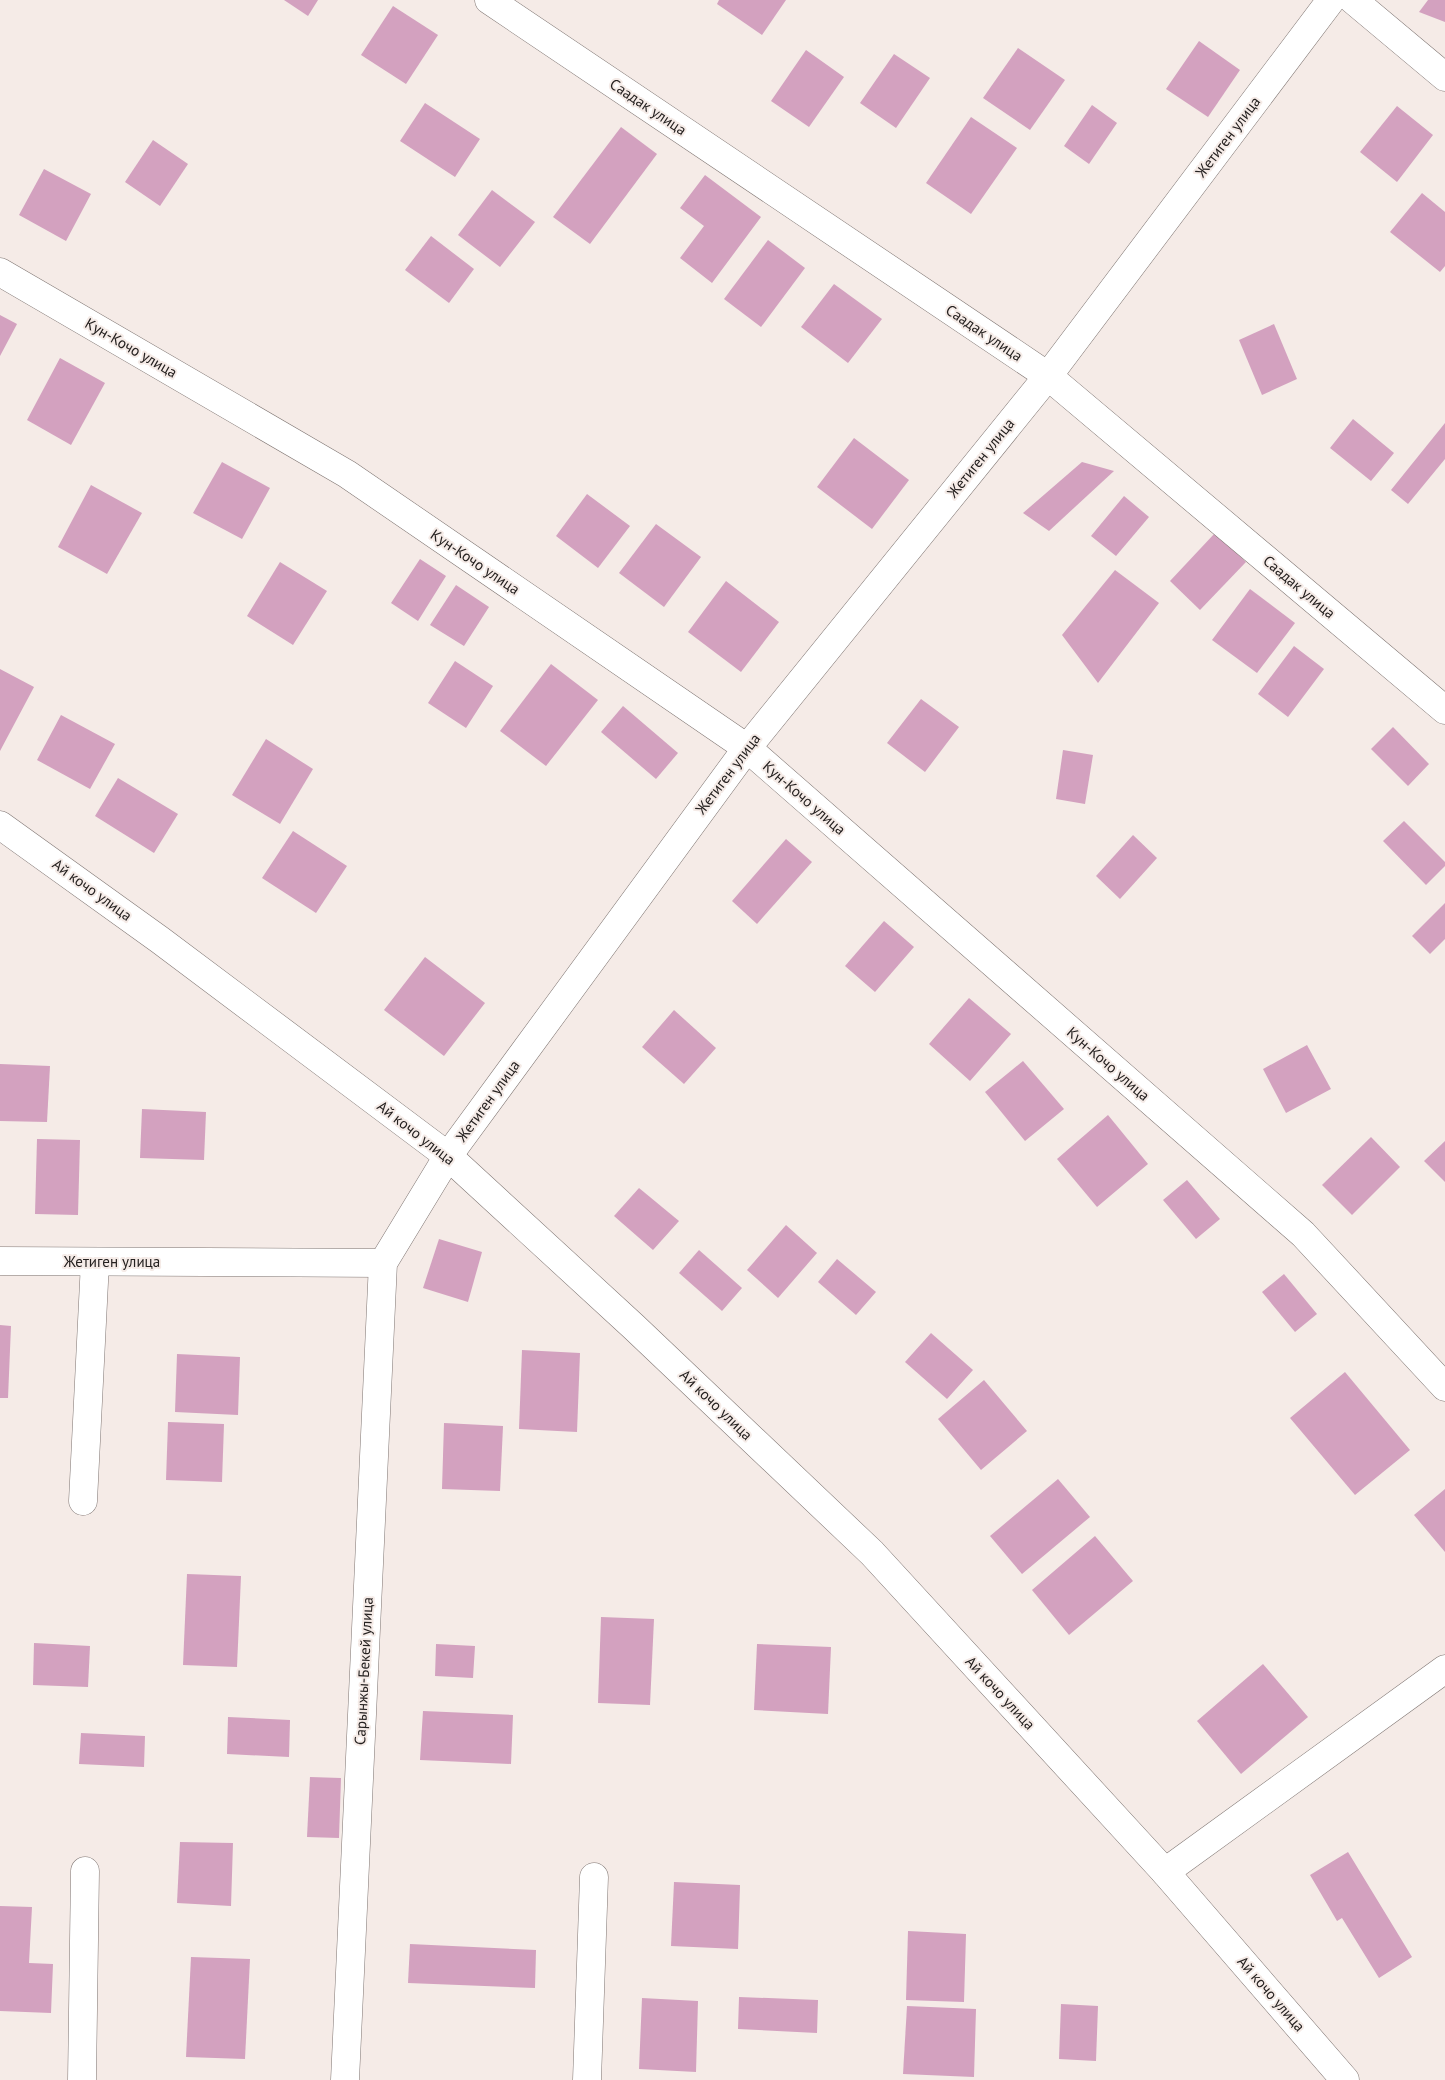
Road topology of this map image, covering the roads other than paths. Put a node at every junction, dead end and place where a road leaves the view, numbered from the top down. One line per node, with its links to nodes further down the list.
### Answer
1 (489, 0): 6 (street, Саадак улица)
2 (1331, 0): 6 (street, Жетиген улица)
3 (1353, 0): 4 (street)
4 (1445, 77)
5 (0, 272): 8 (street, Кун-Кочо улица)
6 (1048, 376): 7 (street, Саадак улица); 8 (street, Жетиген улица)
7 (1445, 710)
8 (747, 748): 10 (street, Жетиген улица); 14 (street, Кун-Кочо улица)
9 (0, 824): 10 (street, Ай кочо улица)
10 (448, 1156): 13 (street, Жетиген улица); 18 (street, Ай кочо улица)
11 (0, 1261): 12 (street, Жетиген улица)
12 (95, 1262): 13 (street, Жетиген улица); 15 (street)
13 (383, 1263): 21 (street, Сарынжы-Бекей улица)
14 (1445, 1387)
15 (83, 1501)
16 (1445, 1670): 18 (street)
17 (86, 1871): 20 (street)
18 (1165, 1872): 23 (street, Ай кочо улица)
19 (594, 1877): 22 (street)
20 (82, 2080)
21 (345, 2080)
22 (587, 2080)
23 (1345, 2080)

